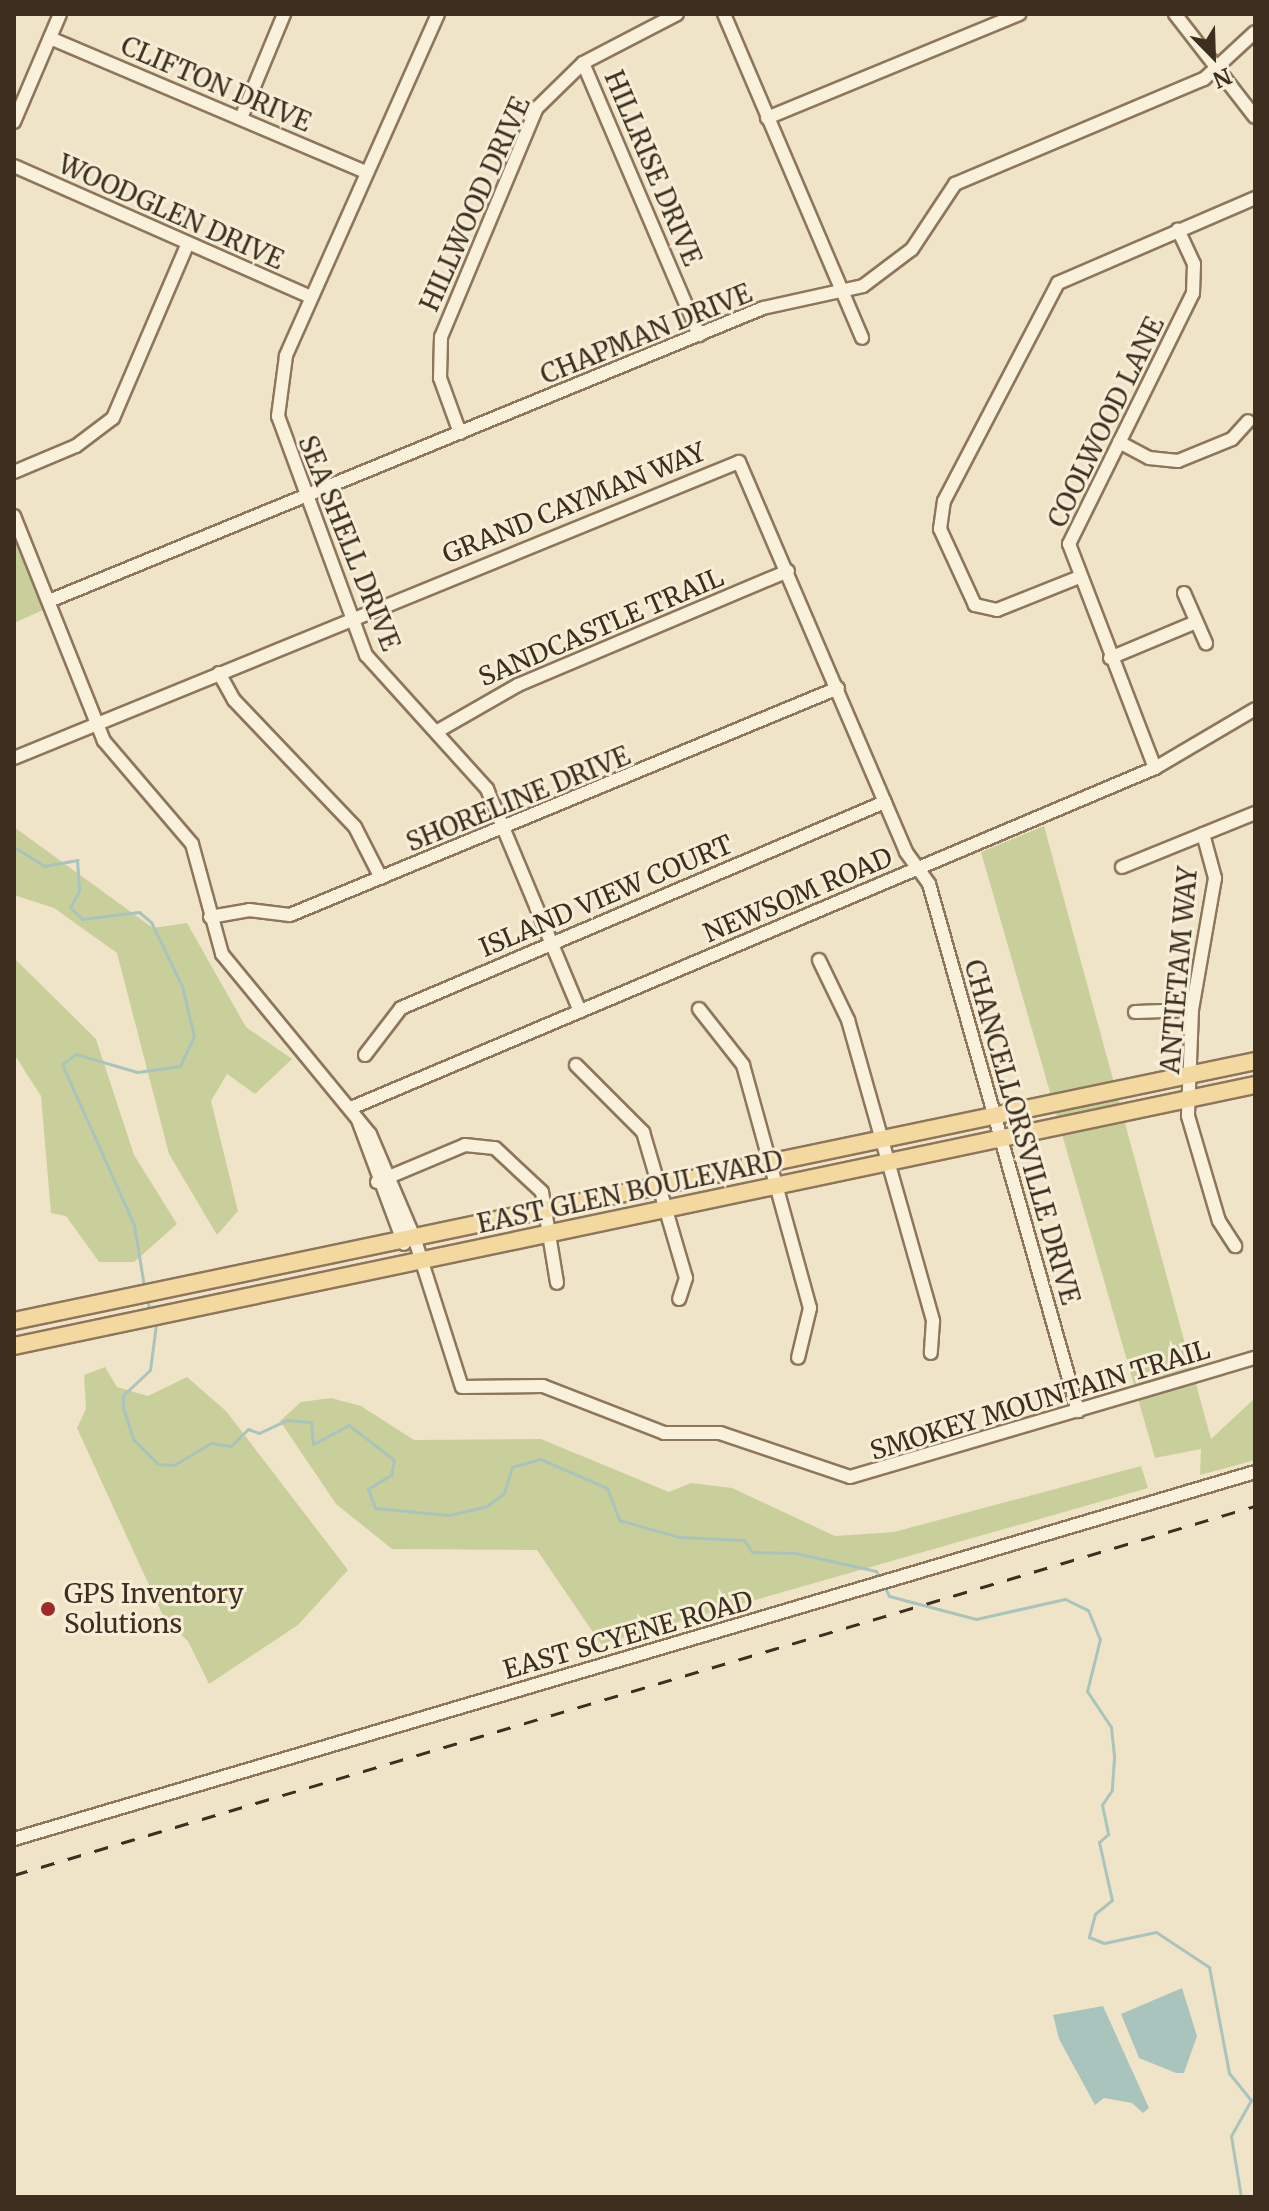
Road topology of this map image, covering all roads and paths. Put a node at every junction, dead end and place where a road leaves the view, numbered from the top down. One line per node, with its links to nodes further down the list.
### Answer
1 (60, 14): 9 (street)
2 (284, 14): 13 (street)
3 (438, 14): 17 (street, SEA SHELL DRIVE)
4 (677, 14): 10 (street, HILLWOOD DRIVE)
5 (724, 14): 14 (street)
6 (1019, 14): 14 (street)
7 (1175, 14): 11 (street)
8 (1255, 32): 11 (street, CHAPMAN DRIVE)
9 (50, 38): 13 (street, CLIFTON DRIVE); 15 (street)
10 (583, 63): 23 (street, HILLRISE DRIVE); 26 (street, HILLWOOD DRIVE)
11 (1215, 69): 12 (street); 21 (street, CHAPMAN DRIVE)
12 (1255, 117)
13 (241, 118): 17 (street, CLIFTON DRIVE)
14 (767, 118): 21 (street)
15 (14, 122)
16 (14, 166): 20 (street, WOODGLEN DRIVE)
17 (364, 171): 22 (street, SEA SHELL DRIVE)
18 (1255, 198): 19 (street)
19 (1178, 229): 27 (street, COOLWOOD LANE); 32 (street)
20 (188, 243): 22 (street, WOODGLEN DRIVE); 28 (street)
21 (841, 293): 23 (street, CHAPMAN DRIVE); 24 (street)
22 (311, 297): 29 (street, SEA SHELL DRIVE)
23 (699, 335): 26 (street, CHAPMAN DRIVE)
24 (862, 338)
25 (1248, 421): 27 (street)
26 (460, 433): 29 (street, CHAPMAN DRIVE)
27 (1119, 442): 32 (street, COOLWOOD LANE)
28 (14, 472)
29 (303, 497): 34 (street, CHAPMAN DRIVE); 35 (street, SEA SHELL DRIVE)
30 (14, 516): 34 (street)
31 (788, 571): 35 (street, GRAND CAYMAN WAY); 40 (street, GRAND CAYMAN WAY); 43 (street, SANDCASTLE TRAIL)
32 (1077, 578): 38 (street, COOLWOOD LANE)
33 (1184, 593): 36 (street)
34 (49, 601): 42 (street)
35 (350, 619): 39 (street, GRAND CAYMAN WAY); 43 (street, SEA SHELL DRIVE)
36 (1196, 622): 37 (street); 38 (street)
37 (1206, 643)
38 (1110, 658): 45 (street, COOLWOOD LANE)
39 (219, 673): 42 (street, GRAND CAYMAN WAY); 52 (street)
40 (838, 688): 46 (street, GRAND CAYMAN WAY); 48 (street, SHORELINE DRIVE)
41 (1255, 709): 45 (street, NEWSOM ROAD)
42 (96, 724): 44 (street, GRAND CAYMAN WAY); 53 (street)
43 (436, 732): 48 (street, SEA SHELL DRIVE)
44 (14, 758)
45 (1155, 768): 50 (street, NEWSOM ROAD)
46 (885, 802): 50 (street, GRAND CAYMAN WAY); 54 (street, ISLAND VIEW COURT)
47 (1255, 813): 49 (street)
48 (505, 829): 52 (street, SHORELINE DRIVE); 54 (street, SEA SHELL DRIVE)
49 (1203, 834): 51 (street); 57 (street, ANTIETAM WAY)
50 (919, 867): 58 (street, NEWSOM ROAD); 67 (street, CHANCELLORSVILLE DRIVE)
51 (1122, 867)
52 (381, 878): 53 (street, SHORELINE DRIVE)
53 (210, 917): 66 (street)
54 (552, 942): 58 (street, SEA SHELL DRIVE); 60 (street, ISLAND VIEW COURT)
55 (819, 960): 69 (street)
56 (699, 1009): 70 (street)
57 (1192, 1010): 59 (street); 63 (street, ANTIETAM WAY)
58 (580, 1011): 66 (street, NEWSOM ROAD)
59 (1135, 1012)
60 (365, 1055)
61 (1255, 1061): 63 (main road, EAST GLEN BOULEVARD)
62 (576, 1065): 73 (street)
63 (1192, 1074): 65 (street, ANTIETAM WAY); 67 (main road, EAST GLEN BOULEVARD)
64 (1255, 1085): 65 (main road, EAST GLEN BOULEVARD)
65 (1188, 1099): 68 (main road, EAST GLEN BOULEVARD); 79 (street, ANTIETAM WAY)
66 (355, 1114): 72 (street)
67 (993, 1115): 68 (street, CHANCELLORSVILLE DRIVE); 69 (main road, EAST GLEN BOULEVARD)
68 (1000, 1138): 71 (main road, EAST GLEN BOULEVARD); 88 (street, CHANCELLORSVILLE DRIVE)
69 (882, 1139): 70 (main road, EAST GLEN BOULEVARD); 71 (street)
70 (770, 1162): 73 (main road, EAST GLEN BOULEVARD); 74 (street)
71 (888, 1162): 74 (main road, EAST GLEN BOULEVARD); 85 (street)
72 (383, 1180): 75 (street); 78 (street)
73 (658, 1186): 75 (main road, EAST GLEN BOULEVARD); 76 (street)
74 (776, 1186): 76 (main road, EAST GLEN BOULEVARD); 86 (street)
75 (547, 1209): 77 (street); 78 (main road, EAST GLEN BOULEVARD)
76 (664, 1209): 77 (main road, EAST GLEN BOULEVARD); 82 (street)
77 (545, 1234): 80 (main road, EAST GLEN BOULEVARD); 81 (street)
78 (407, 1238): 80 (street); 83 (main road, EAST GLEN BOULEVARD)
79 (1235, 1246)
80 (419, 1261): 84 (main road, EAST GLEN BOULEVARD); 88 (street, SMOKEY MOUNTAIN TRAIL)
81 (557, 1283)
82 (679, 1299)
83 (14, 1321)
84 (14, 1346)
85 (931, 1353)
86 (798, 1358)
87 (1255, 1358): 88 (street, SMOKEY MOUNTAIN TRAIL)
88 (1078, 1411)
89 (1255, 1472): 90 (street, EAST SCYENE ROAD)
90 (14, 1839)

